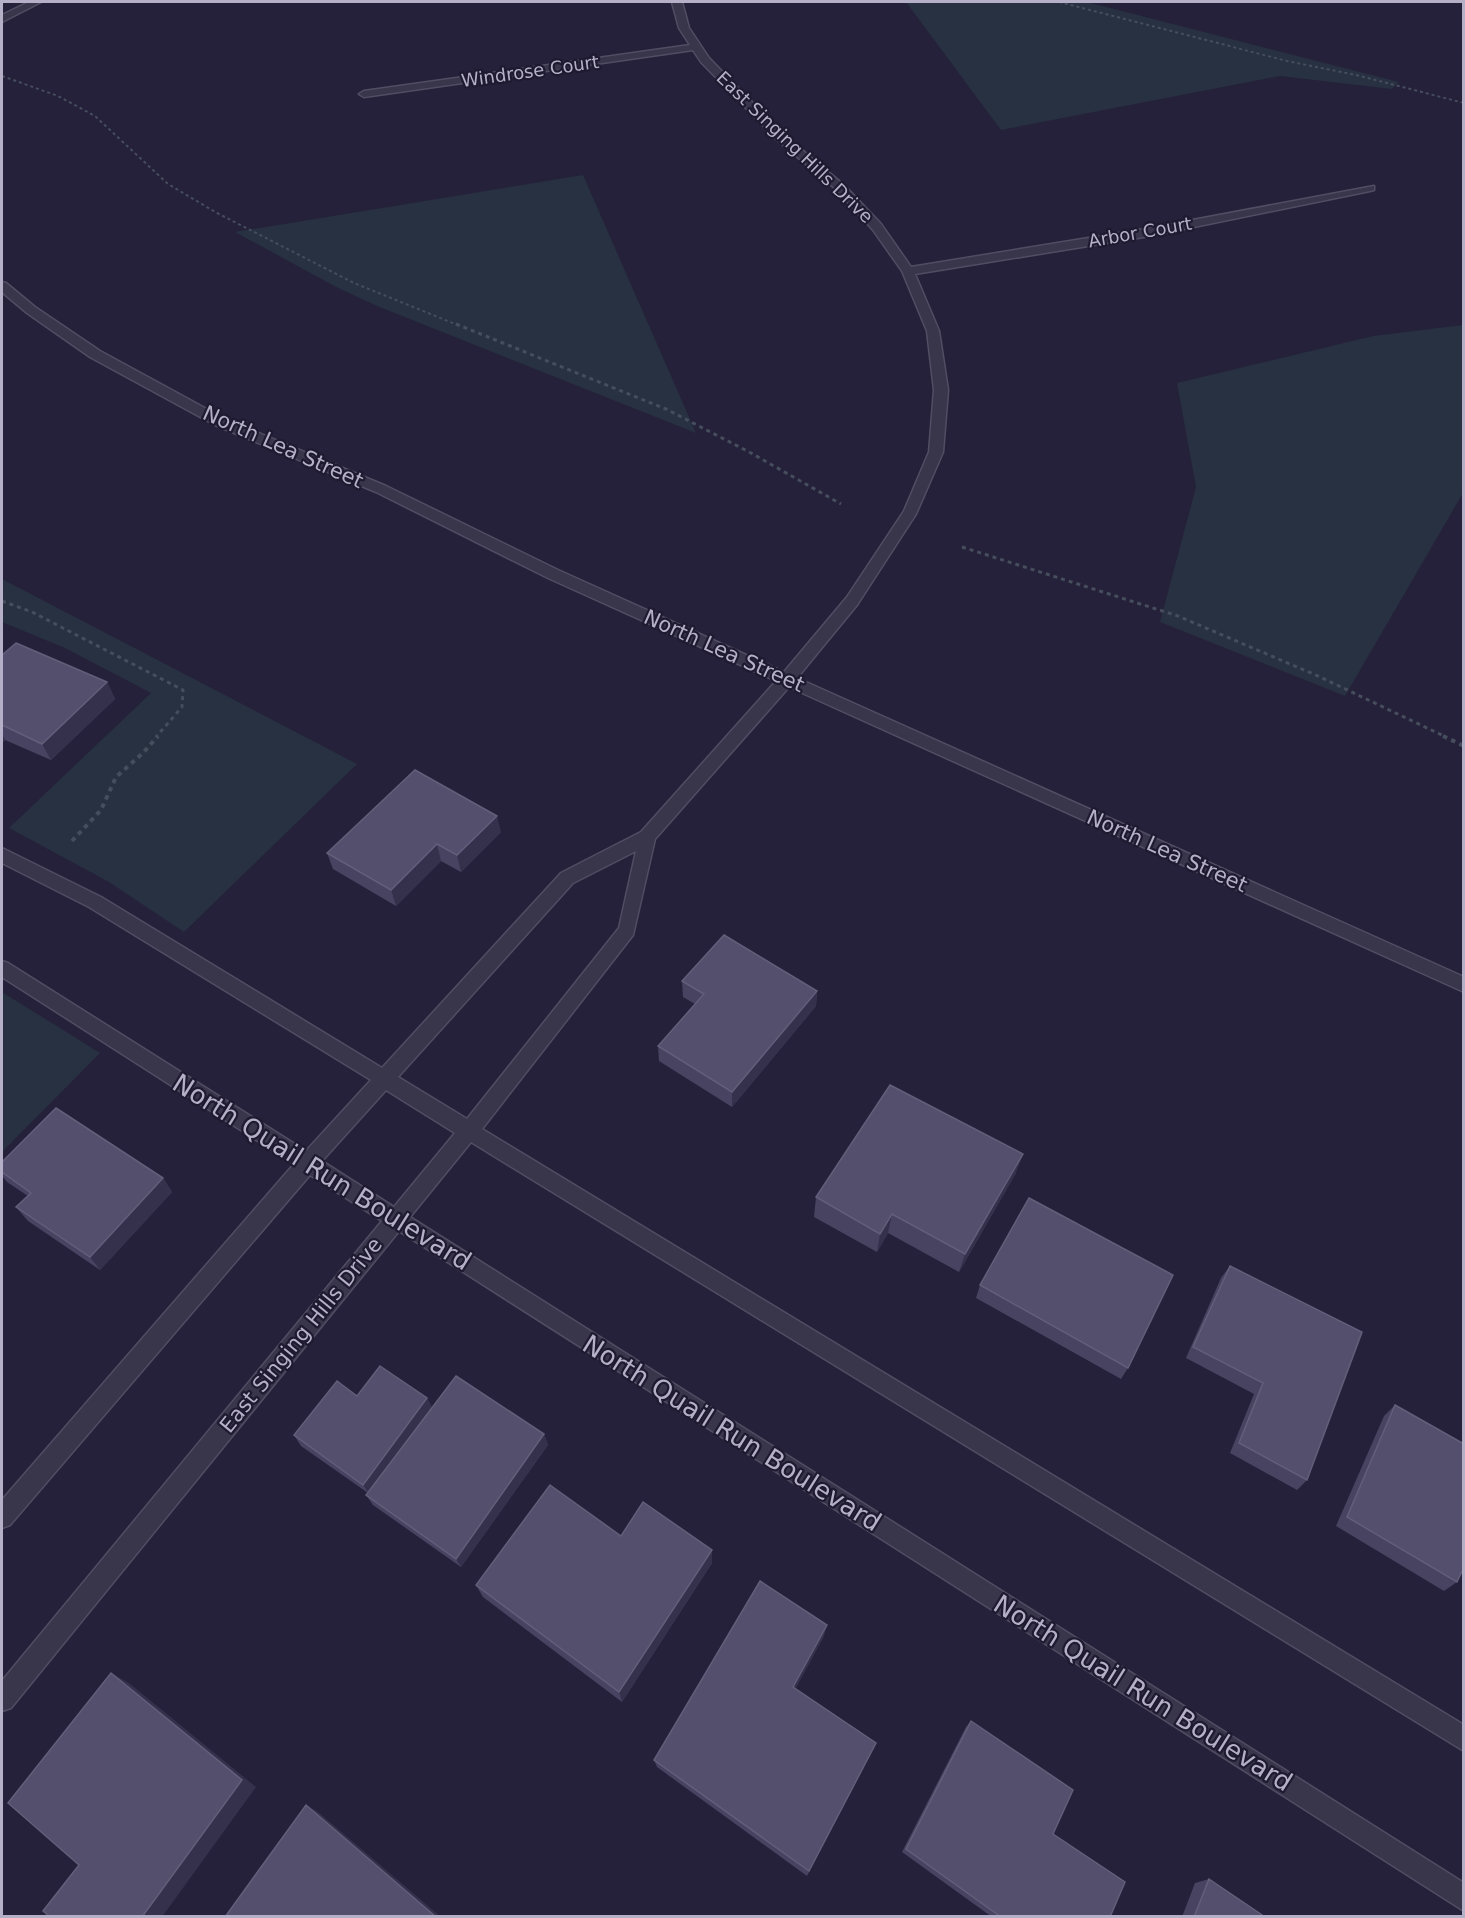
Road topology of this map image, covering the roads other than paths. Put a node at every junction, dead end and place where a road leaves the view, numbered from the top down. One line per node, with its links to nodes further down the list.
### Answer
1 (36, 2): 3 (street)
2 (677, 2): 4 (street, East Singing Hills Drive)
3 (2, 19)
4 (695, 47): 5 (street, Windrose Court); 7 (street, East Singing Hills Drive)
5 (364, 94)
6 (1370, 188): 7 (street, Arbor Court)
7 (908, 271): 9 (street, East Singing Hills Drive)
8 (2, 286): 9 (street, North Lea Street)
9 (786, 680): 10 (street, East Singing Hills Drive); 13 (street, North Lea Street)
10 (647, 837): 14 (street, East Singing Hills Drive); 15 (street, East Singing Hills Drive)
11 (2, 855): 14 (street)
12 (2, 968): 16 (street, North Quail Run Boulevard)
13 (1464, 985)
14 (385, 1079): 15 (street); 16 (street, East Singing Hills Drive)
15 (469, 1131): 17 (street, East Singing Hills Drive); 20 (street)
16 (308, 1163): 17 (street, North Quail Run Boulevard); 18 (street, East Singing Hills Drive)
17 (397, 1219): 19 (street, East Singing Hills Drive); 21 (street, North Quail Run Boulevard)
18 (2, 1516)
19 (2, 1699)
20 (1464, 1739)
21 (1464, 1898)

